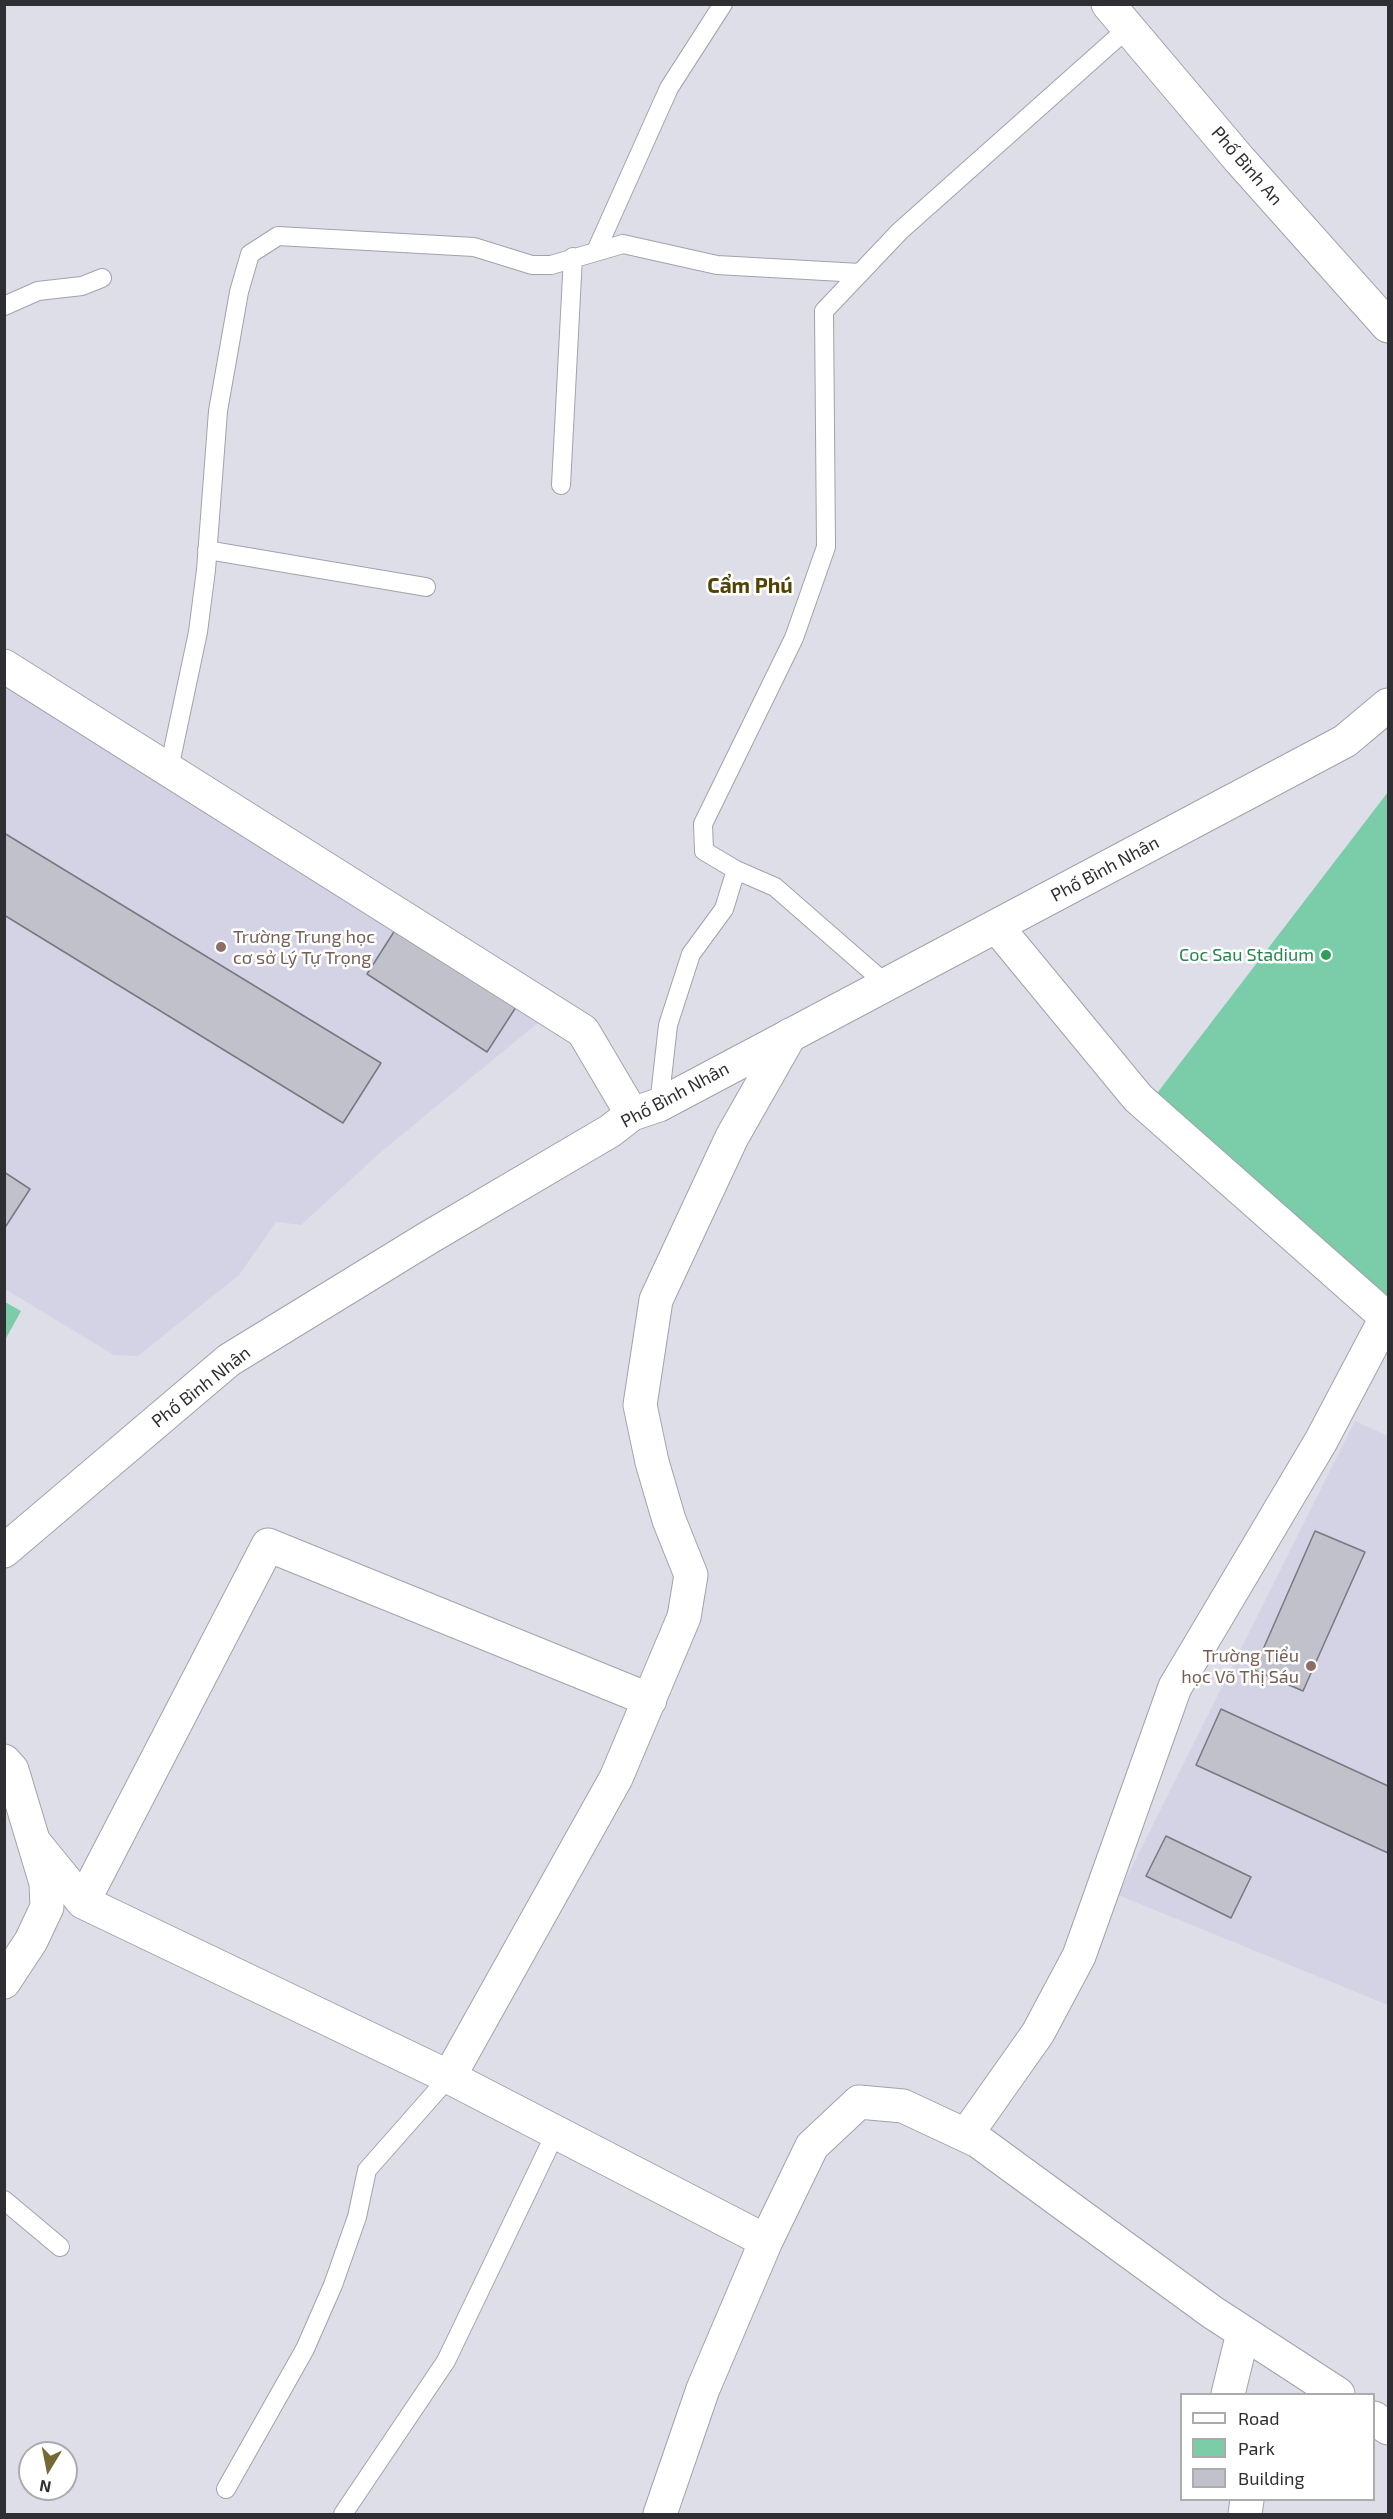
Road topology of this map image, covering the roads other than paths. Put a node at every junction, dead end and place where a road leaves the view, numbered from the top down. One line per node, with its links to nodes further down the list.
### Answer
1 (723, 4): 3 (lane)
2 (1118, 16): 5 (lane); 8 (street, Phố Bình An)
3 (596, 251): 4 (lane); 5 (lane)
4 (573, 257): 9 (lane); 10 (lane)
5 (860, 273): 15 (lane)
6 (102, 278): 7 (lane)
7 (4, 306)
8 (1389, 326)
9 (561, 485)
10 (207, 550): 11 (lane); 14 (lane)
11 (426, 587)
12 (4, 666): 14 (street)
13 (1389, 705): 16 (street, Phố Bình Nhân)
14 (169, 769): 19 (street)
15 (736, 870): 17 (lane); 19 (lane)
16 (997, 927): 17 (street, Phố Bình Nhân); 20 (street)
17 (885, 983): 18 (street, Phố Bình Nhân)
18 (790, 1035): 19 (street, Phố Bình Nhân); 22 (street)
19 (646, 1109): 21 (street, Phố Bình Nhân)
20 (1387, 1318): 29 (street)
21 (4, 1551)
22 (650, 1701): 25 (street); 27 (street)
23 (4, 1761): 24 (street)
24 (34, 1842): 25 (street); 26 (street)
25 (83, 1902): 27 (street)
26 (4, 1982)
27 (449, 2077): 28 (street); 38 (lane)
28 (556, 2132): 31 (street); 39 (lane)
29 (966, 2135): 31 (street); 33 (street)
30 (4, 2200): 32 (lane)
31 (766, 2241): 40 (street)
32 (60, 2247)
33 (1243, 2333): 34 (street); 35 (street)
34 (1228, 2393)
35 (1336, 2393)
36 (1375, 2419): 37 (street)
37 (1389, 2428)
38 (226, 2489)
39 (343, 2514)
40 (660, 2514)

